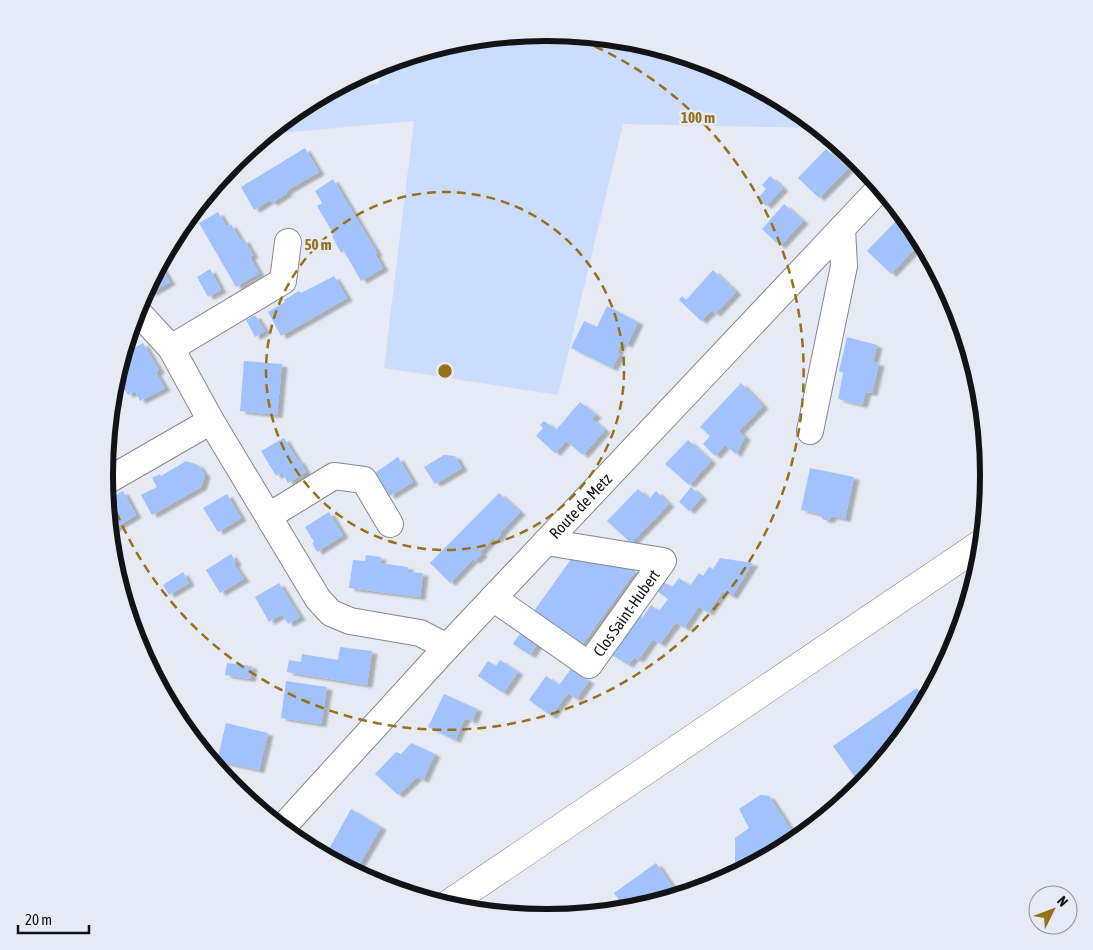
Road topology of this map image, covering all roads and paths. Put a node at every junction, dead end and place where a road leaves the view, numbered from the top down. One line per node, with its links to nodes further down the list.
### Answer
1 (876, 192): 2 (street, Route de Metz)
2 (842, 228): 7 (street); 11 (street, Route de Metz)
3 (288, 242): 5 (street)
4 (143, 317): 5 (street)
5 (171, 348): 6 (street)
6 (211, 421): 8 (street); 9 (street)
7 (810, 431)
8 (113, 477)
9 (269, 516): 10 (street); 14 (street)
10 (390, 524)
11 (546, 542): 13 (street, Route de Metz); 13 (street, Clos Saint-Hubert)
12 (974, 548): 16 (main road)
13 (494, 598): 14 (street, Route de Metz)
14 (447, 647): 15 (street, Route de Metz)
15 (287, 823)
16 (456, 899)

